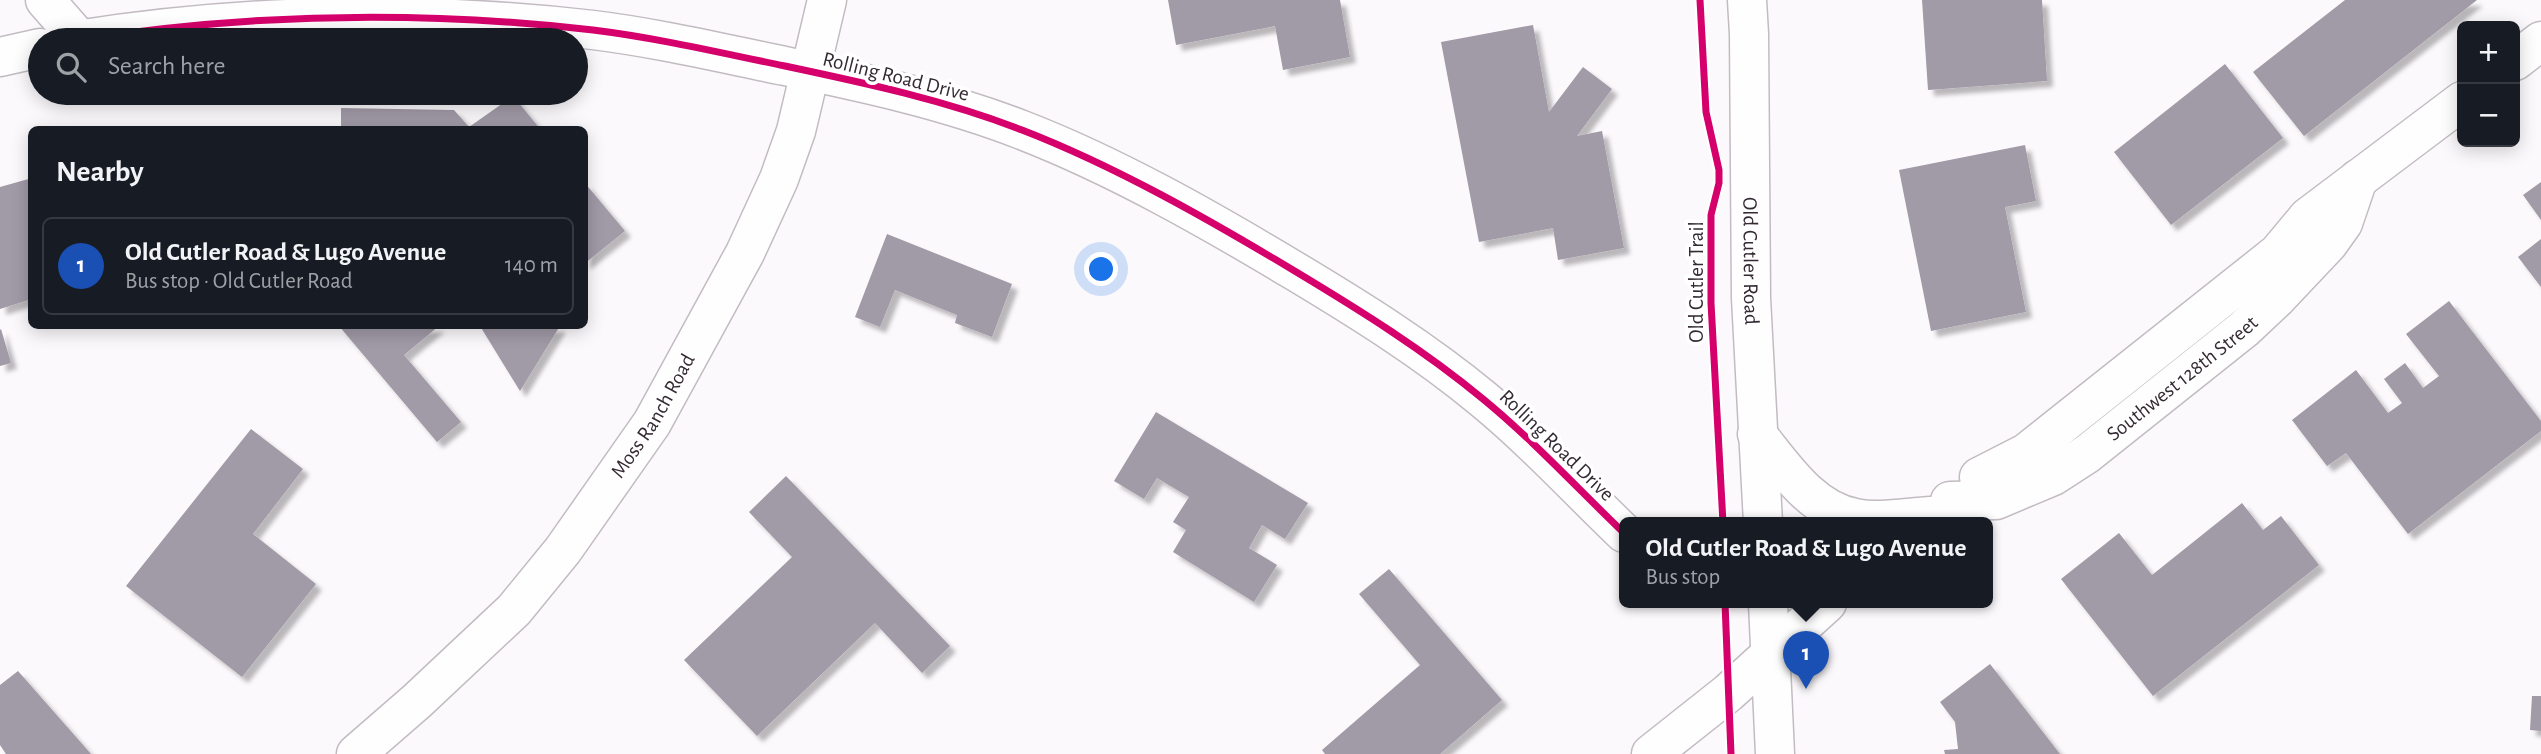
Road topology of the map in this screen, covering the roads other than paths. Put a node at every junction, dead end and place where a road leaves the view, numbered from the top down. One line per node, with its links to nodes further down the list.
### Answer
1 (45, 0): 4 (street)
2 (828, 0): 12 (street, Moss Ranch Road)
3 (1747, 0): 15 (street, Old Cutler Road)
4 (69, 28)
5 (164, 28): 6 (street, Rolling Road Drive)
6 (560, 28)
7 (588, 31): 12 (street, Rolling Road Drive)
8 (2541, 41): 11 (street)
9 (28, 51): 10 (street)
10 (0, 57)
11 (2520, 57)
12 (810, 72): 20 (street, Rolling Road Drive); 24 (street, Moss Ranch Road)
13 (2457, 105): 14 (street)
14 (2358, 179): 16 (street); 16 (street, Southwest 128th Street)
15 (1757, 435): 17 (street, Old Cutler Road); 18 (street, Southwest 128th Street)
16 (1935, 513): 19 (street, Southwest 128th Street)
17 (1763, 517)
18 (1856, 517)
19 (1897, 517)
20 (1619, 528)
21 (1768, 608): 23 (street)
22 (1822, 608): 23 (street)
23 (1772, 653): 25 (street); 26 (street)
24 (356, 754)
25 (1651, 754)
26 (1775, 754)

